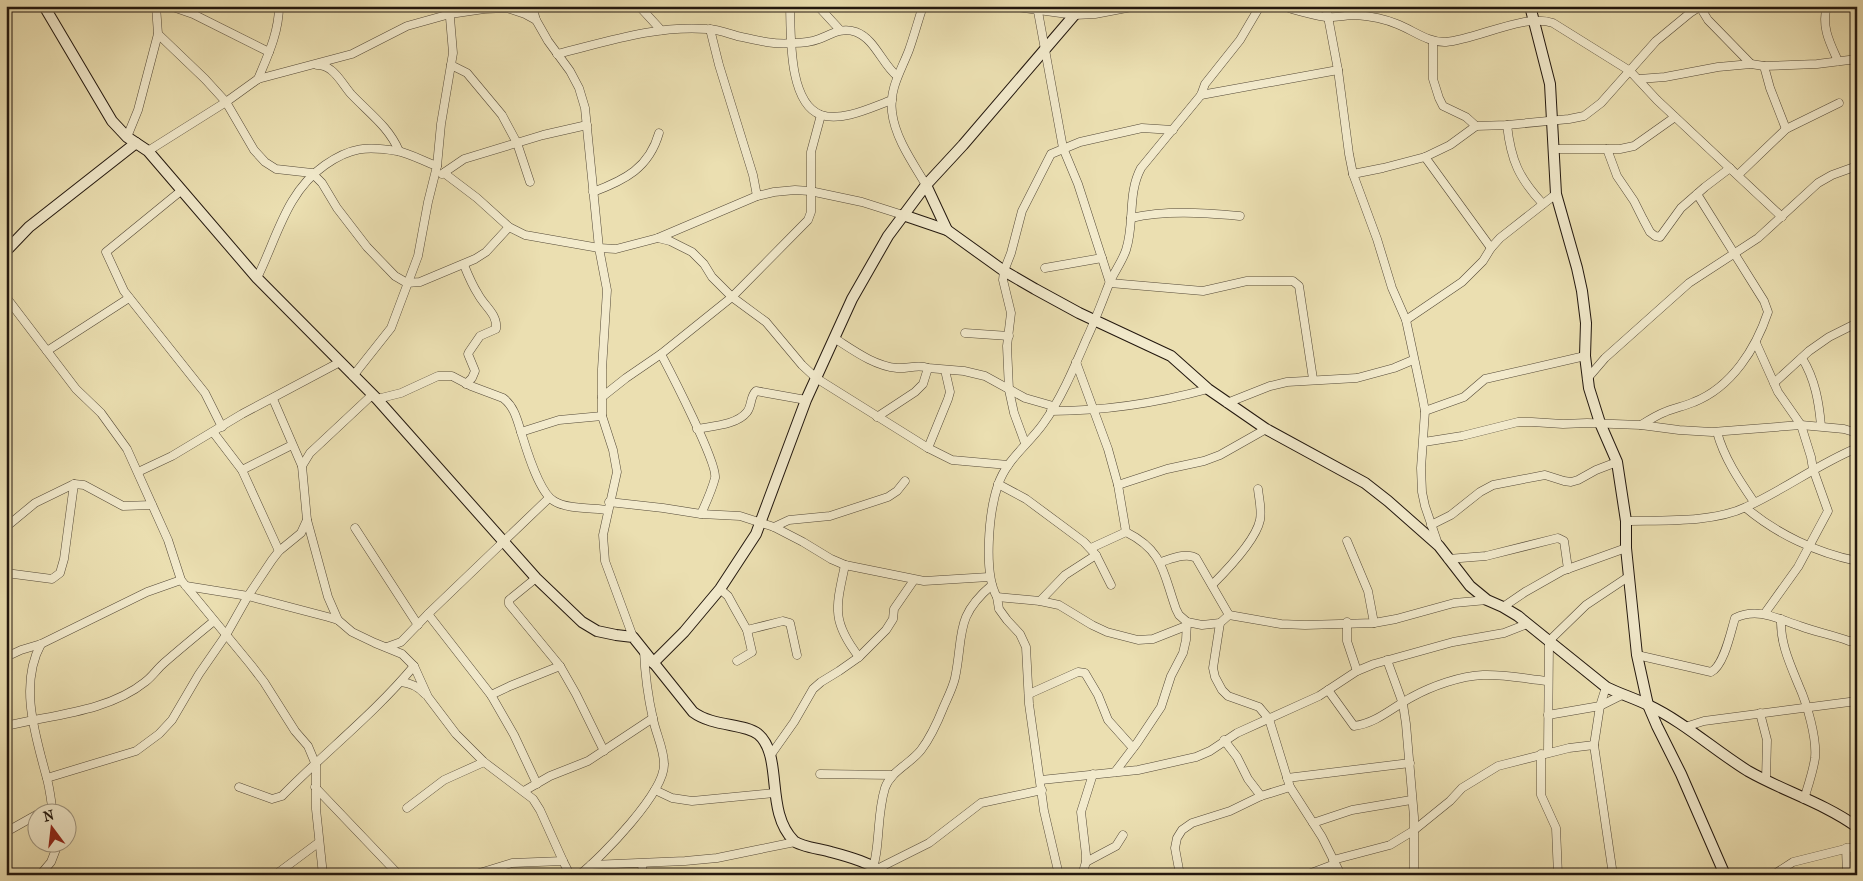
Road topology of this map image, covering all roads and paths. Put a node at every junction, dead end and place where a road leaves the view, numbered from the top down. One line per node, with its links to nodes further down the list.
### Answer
1 (44, 6): 57 (street)
2 (156, 6): 27 (street)
3 (170, 6): 31 (street)
4 (279, 6): 31 (street)
5 (532, 6): 23 (street)
6 (639, 6): 25 (street)
7 (790, 6): 29 (street)
8 (818, 6): 26 (street)
9 (923, 6): 41 (street)
10 (1008, 6): 18 (street)
11 (1137, 6): 20 (street)
12 (1260, 6): 44 (street)
13 (1281, 6): 22 (street)
14 (1326, 6): 22 (street)
15 (1827, 6): 34 (street)
16 (1700, 7): 35 (street); 40 (street)
17 (486, 8): 19 (street); 23 (street)
18 (1037, 8): 20 (street); 30 (street)
19 (450, 10): 36 (street); 37 (street)
20 (1078, 10): 30 (street)
21 (1532, 10): 28 (street); 40 (street); 50 (street)
22 (1327, 17): 28 (street); 39 (street)
23 (536, 20): 32 (street)
24 (710, 29): 25 (street); 29 (street); 80 (street)
25 (661, 30): 32 (street)
26 (840, 30): 29 (street); 41 (street)
27 (158, 34): 46 (street); 57 (street)
28 (1433, 41): 53 (street)
29 (792, 44): 48 (street)
30 (1044, 51): 59 (street); 74 (street)
31 (269, 52): 42 (street)
32 (557, 54): 51 (street)
33 (1857, 59): 34 (street)
34 (1838, 61): 38 (street)
35 (1751, 64): 38 (street); 43 (street)
36 (315, 65): 42 (street); 63 (street)
37 (451, 65): 58 (street); 65 (street)
38 (1764, 66): 54 (street)
39 (1338, 70): 44 (street); 70 (street)
40 (1630, 71): 43 (street); 50 (street)
41 (897, 76): 45 (street)
42 (258, 79): 46 (street)
43 (1639, 79): 49 (street)
44 (1201, 95): 55 (street)
45 (892, 100): 48 (street); 74 (street)
46 (226, 102): 62 (street); 69 (street)
47 (1839, 104): 54 (street)
48 (821, 115): 77 (street)
49 (1675, 118): 61 (street); 67 (street)
50 (1552, 120): 52 (street); 60 (street)
51 (587, 125): 58 (street); 76 (street)
52 (1508, 125): 53 (street); 81 (street)
53 (1476, 126): 64 (street)
54 (1786, 129): 71 (street)
55 (1173, 130): 59 (street); 85 (street)
56 (659, 133): 76 (street)
57 (132, 140): 62 (street); 91 (street)
58 (517, 143): 68 (street); 73 (street)
59 (1063, 148): 93 (street); 96 (street)
60 (1553, 149): 61 (street); 78 (street)
61 (1607, 149): 79 (street)
62 (148, 150): 75 (street)
63 (399, 151): 65 (street); 69 (street)
64 (1425, 157): 70 (street); 90 (street)
65 (437, 166): 72 (street)
66 (1857, 166): 84 (street)
67 (1730, 168): 71 (street); 79 (street)
68 (444, 172): 72 (street); 86 (street)
69 (312, 173): 97 (street); 99 (street)
70 (1353, 174): 103 (street)
71 (1738, 175): 84 (street)
72 (434, 180): 99 (street)
73 (530, 182)
74 (926, 185): 82 (street); 87 (street)
75 (182, 190): 97 (street); 102 (street)
76 (593, 192): 89 (street)
77 (810, 192): 80 (street); 82 (street); 100 (street)
78 (1556, 194): 81 (street); 112 (street)
79 (1697, 194): 92 (street)
80 (757, 196): 88 (street)
81 (1543, 204): 90 (street)
82 (903, 215): 87 (street); 108 (street)
83 (1240, 216): 85 (street)
84 (1782, 217): 92 (street)
85 (1131, 218): 98 (street)
86 (509, 227): 89 (street); 94 (street)
87 (948, 230): 96 (street)
88 (658, 238): 89 (street); 100 (street)
89 (599, 248): 129 (street)
90 (1491, 248): 103 (street)
91 (6, 251)
92 (1734, 253): 109 (street); 122 (street)
93 (1102, 258): 95 (street); 98 (street)
94 (464, 265): 99 (street); 124 (street)
95 (1045, 268)
96 (1004, 271): 104 (street); 107 (street)
97 (257, 278): 115 (street)
98 (1110, 283): 104 (street); 121 (street)
99 (407, 284): 119 (street)
100 (732, 296): 111 (street); 120 (street)
101 (6, 297): 110 (street)
102 (129, 298): 110 (street); 135 (street)
103 (1406, 320): 114 (street)
104 (1094, 321): 116 (street); 125 (street)
105 (1857, 323): 113 (street)
106 (966, 333): 107 (street)
107 (1009, 336): 126 (street)
108 (834, 338): 117 (street); 120 (street)
109 (1756, 343): 123 (street); 140 (street)
110 (47, 351): 160 (street)
111 (661, 354): 129 (street); 144 (street)
112 (1585, 356): 122 (street); 134 (street)
113 (1802, 358): 123 (street); 142 (street)
114 (1413, 360): 121 (street); 134 (street)
115 (340, 362): 119 (street); 128 (street)
116 (1076, 362): 132 (street); 133 (street)
117 (928, 368): 118 (street); 137 (street)
118 (945, 370): 126 (street); 153 (street)
119 (353, 376): 127 (street)
120 (816, 378): 130 (street); 137 (street)
121 (1313, 379): 131 (street)
122 (1588, 379): 139 (street)
123 (1774, 383): 141 (street)
124 (466, 384): 127 (street); 147 (street)
125 (1208, 389): 131 (street); 133 (street)
126 (1009, 390): 132 (street); 151 (street)
127 (374, 397): 157 (street); 180 (street)
128 (273, 398): 138 (street); 152 (street)
129 (602, 398): 136 (street)
130 (806, 400): 144 (street); 174 (street)
131 (1227, 403): 145 (street)
132 (1052, 408): 133 (street); 151 (street)
133 (1093, 409): 164 (street)
134 (1425, 412): 150 (street)
135 (217, 416): 138 (street); 143 (street)
136 (602, 416): 147 (street); 169 (street)
137 (877, 417): 153 (street)
138 (231, 421): 143 (street)
139 (1600, 424): 140 (street); 150 (street); 155 (street)
140 (1641, 425): 148 (street)
141 (1801, 425): 142 (street); 148 (street); 159 (street)
142 (1821, 426): 149 (street)
143 (222, 427): 146 (street)
144 (697, 429): 171 (street)
145 (1266, 430): 164 (street); 182 (street)
146 (213, 432): 158 (street); 160 (street)
147 (521, 432): 166 (street)
148 (1717, 432): 167 (street)
149 (1857, 433)
150 (1424, 442): 175 (street)
151 (1025, 443): 156 (street)
152 (292, 445): 157 (street); 158 (street)
153 (928, 448): 156 (street)
154 (1857, 448): 159 (street)
155 (1617, 462): 173 (street); 175 (street)
156 (1008, 465): 163 (street)
157 (302, 466): 172 (street)
158 (242, 470): 185 (street)
159 (1813, 470): 167 (street); 183 (street)
160 (138, 472): 168 (street)
161 (905, 481): 177 (street)
162 (74, 484): 168 (street); 176 (street); 192 (street)
163 (998, 484): 186 (street); 196 (street)
164 (1118, 485): 179 (street)
165 (1258, 489): 199 (street)
166 (549, 498): 169 (street); 180 (street)
167 (1754, 502): 170 (street)
168 (152, 505): 197 (street)
169 (608, 506): 171 (street); 220 (street)
170 (1746, 508): 173 (street); 183 (street)
171 (702, 514): 174 (street)
172 (306, 520): 185 (street); 210 (street)
173 (1626, 521): 184 (street)
174 (762, 524): 177 (street); 200 (street)
175 (1431, 525): 182 (street)
176 (6, 527)
177 (774, 527): 190 (street)
178 (355, 528): 217 (street)
179 (1126, 532): 186 (street); 189 (street)
180 (504, 541): 194 (street); 206 (street)
181 (1347, 541): 213 (street)
182 (1439, 546): 187 (street)
183 (1809, 546): 188 (street); 207 (street)
184 (1626, 548): 191 (street); 193 (street)
185 (279, 551): 201 (street)
186 (1093, 552): 198 (street); 204 (street)
187 (1448, 559): 191 (street); 203 (street)
188 (1857, 561)
189 (1161, 562): 199 (street); 215 (street)
190 (845, 565): 195 (street); 230 (street)
191 (1568, 569): 205 (street)
192 (6, 574)
193 (1628, 577): 221 (street); 229 (street)
194 (536, 578): 220 (street); 236 (street)
195 (914, 580): 196 (street); 230 (street)
196 (991, 581): 202 (street); 270 (street)
197 (183, 583): 201 (street); 211 (street); 224 (street)
198 (1111, 584)
199 (1212, 585): 208 (street)
200 (720, 588): 218 (street); 234 (street)
201 (248, 596): 210 (street); 219 (street)
202 (997, 597): 204 (street); 242 (street)
203 (1487, 600): 205 (street); 213 (street)
204 (1040, 601): 215 (street)
205 (1503, 607): 216 (street)
206 (428, 614): 217 (street); 243 (street)
207 (1765, 614): 209 (street); 229 (street)
208 (1229, 615): 212 (street); 214 (street)
209 (1781, 619): 222 (street); 250 (street)
210 (338, 620): 225 (street)
211 (214, 621): 219 (street); 255 (street)
212 (1347, 622): 213 (street); 237 (street)
213 (1374, 622)
214 (1220, 623): 215 (street); 254 (street)
215 (1186, 624): 260 (street)
216 (1527, 624): 221 (street); 232 (street)
217 (418, 625): 223 (street)
218 (747, 630): 228 (street); 233 (street)
219 (226, 635): 266 (street); 271 (street)
220 (633, 637): 226 (street)
221 (1548, 641): 238 (street); 240 (street)
222 (1857, 641)
223 (401, 642): 225 (street); 227 (street)
224 (41, 644): 231 (street); 255 (street)
225 (387, 647): 227 (street)
226 (644, 651): 234 (street); 253 (street)
227 (402, 654): 235 (street)
228 (797, 655)
229 (1637, 655): 248 (street)
230 (859, 657): 263 (street)
231 (6, 658)
232 (1387, 660): 237 (street); 247 (street)
233 (738, 661)
234 (653, 662): 263 (street)
235 (414, 666): 239 (street); 245 (street)
236 (560, 666): 243 (street); 261 (street)
237 (1357, 671): 241 (street)
238 (1548, 681): 247 (street); 252 (street)
239 (401, 682): 245 (street); 266 (street)
240 (1606, 687): 244 (street); 249 (street)
241 (1328, 690): 247 (street); 254 (street)
242 (1029, 694): 260 (street); 273 (street)
243 (491, 695): 275 (street)
244 (1622, 695): 248 (street); 249 (street)
245 (428, 697): 264 (street)
246 (1857, 701): 250 (street)
247 (1403, 704): 265 (street)
248 (1648, 705): 257 (street); 321 (street)
249 (1600, 706): 252 (street); 259 (street)
250 (1807, 707): 251 (street); 284 (street)
251 (1760, 714): 257 (street); 274 (street)
252 (1548, 715): 262 (street)
253 (653, 718): 261 (street); 279 (street)
254 (1269, 719): 258 (street); 272 (street)
255 (33, 720): 256 (street); 271 (street)
256 (6, 726)
257 (1685, 727): 274 (street)
258 (1224, 740): 267 (street); 283 (street)
259 (1594, 745): 262 (street); 320 (street)
260 (1133, 748): 267 (street)
261 (604, 751): 275 (street)
262 (1544, 753): 291 (street); 319 (street)
263 (770, 756): 282 (street)
264 (484, 762): 281 (street); 287 (street)
265 (1410, 763): 272 (street); 285 (street)
266 (316, 765): 276 (street); 277 (street)
267 (1115, 772): 269 (street)
268 (820, 774): 270 (street)
269 (1093, 774): 273 (street); 300 (street)
270 (892, 775): 304 (street)
271 (47, 778): 286 (street)
272 (1287, 778): 278 (street)
273 (1041, 780): 280 (street)
274 (1766, 780): 284 (street)
275 (537, 784): 281 (street)
276 (239, 787)
277 (315, 787): 295 (street); 309 (street)
278 (1290, 787): 283 (street); 289 (street)
279 (655, 790): 282 (street); 303 (street)
280 (1042, 790): 304 (street); 313 (street)
281 (524, 791): 299 (street)
282 (774, 792): 294 (street)
283 (1261, 796): 315 (street)
284 (1804, 799): 290 (street)
285 (1411, 800): 289 (street); 291 (street)
286 (51, 804)
287 (407, 808)
288 (28, 820): 292 (street)
289 (1313, 822): 301 (street)
290 (1857, 828)
291 (1414, 831): 301 (street); 318 (street)
292 (6, 832)
293 (1124, 835): 300 (street)
294 (795, 842): 302 (street); 304 (street)
295 (318, 844): 307 (street); 308 (street)
296 (1857, 846): 297 (street)
297 (1846, 848): 322 (street); 323 (street)
298 (54, 854): 306 (street)
299 (563, 862): 310 (street); 311 (street)
300 (1086, 862): 314 (street)
301 (1334, 862): 316 (street); 317 (street)
302 (642, 864): 303 (street); 312 (street)
303 (591, 865): 305 (street)
304 (878, 871)
305 (580, 874)
306 (40, 875)
307 (275, 875)
308 (322, 875)
309 (399, 875)
310 (473, 875)
311 (570, 875)
312 (643, 875)
313 (1059, 875)
314 (1082, 875)
315 (1180, 875)
316 (1306, 875)
317 (1341, 875)
318 (1414, 875)
319 (1558, 875)
320 (1613, 875)
321 (1725, 875)
322 (1773, 875)
323 (1847, 875)

